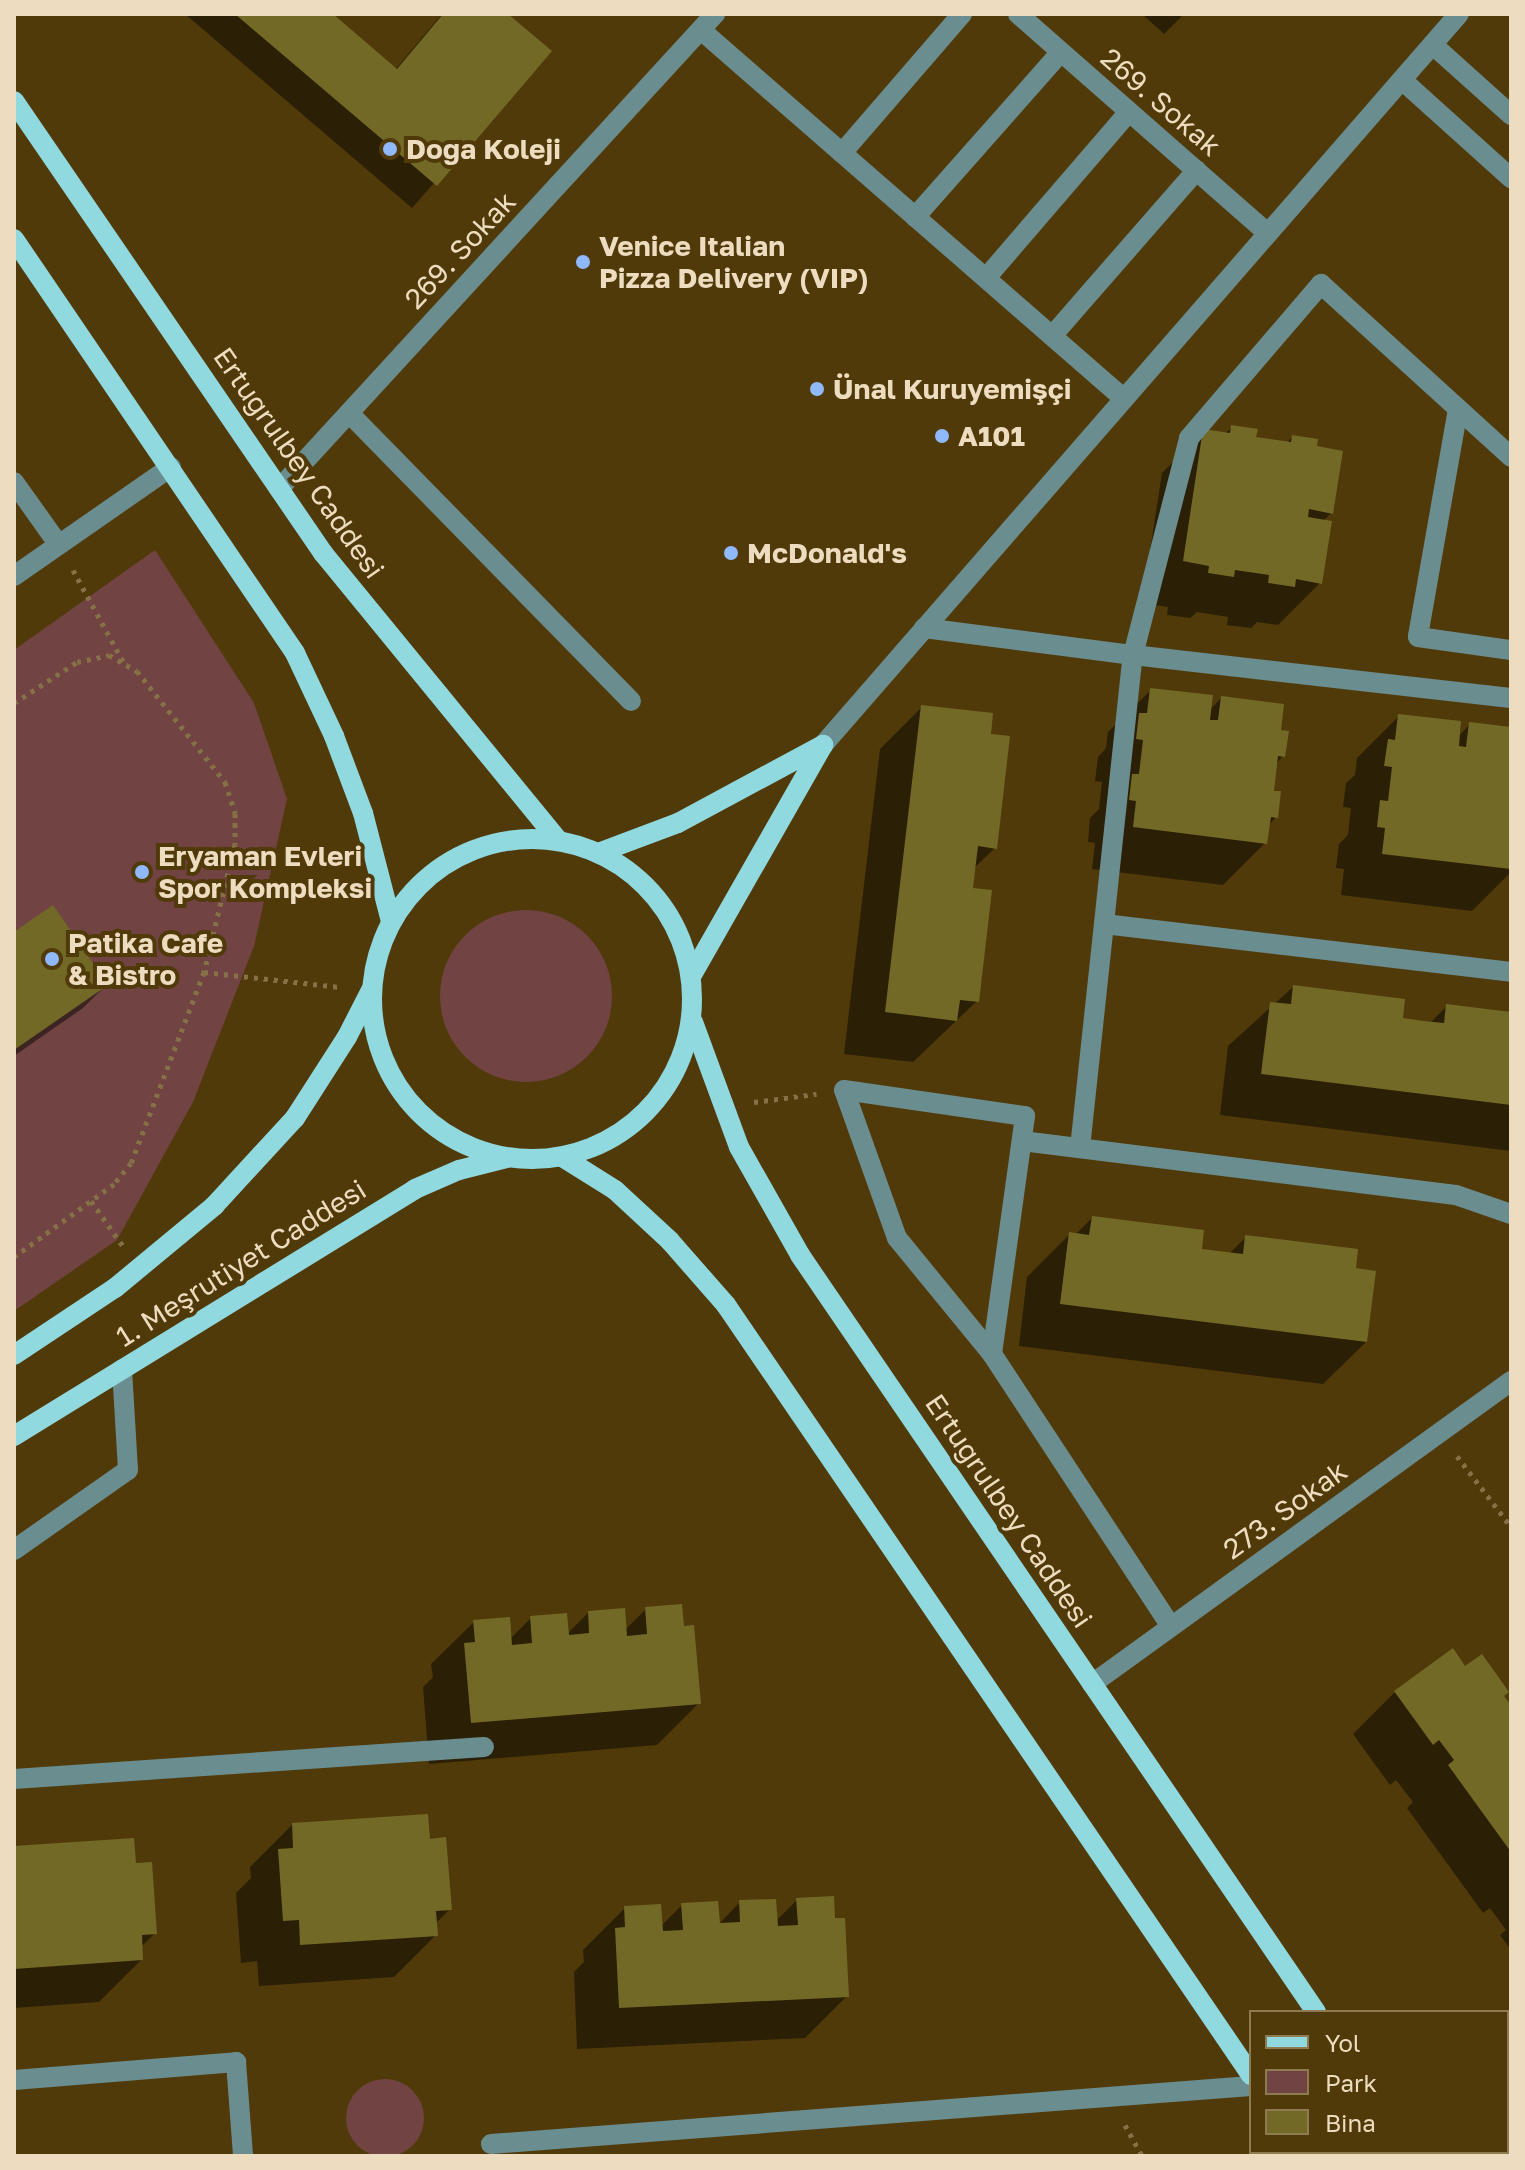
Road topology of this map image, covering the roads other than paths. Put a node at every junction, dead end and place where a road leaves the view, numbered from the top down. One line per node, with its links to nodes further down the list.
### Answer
1 (715, 14): 5 (street, 269. Sokak)
2 (962, 14): 12 (street)
3 (1018, 14): 7 (street, 269. Sokak)
4 (1459, 14): 6 (street)
5 (701, 30): 12 (street); 22 (street, 269. Sokak)
6 (1433, 45): 8 (street); 11 (street)
7 (1061, 52): 10 (street, 269. Sokak); 15 (street)
8 (1402, 80): 14 (street); 16 (street)
9 (14, 101): 26 (main road, Ertuğrulbey Caddesi)
10 (1129, 112): 13 (street, 269. Sokak); 18 (street)
11 (1511, 115)
12 (842, 153): 15 (street)
13 (1197, 170): 16 (street, 269. Sokak); 19 (street)
14 (1511, 178)
15 (915, 217): 18 (street)
16 (1266, 232): 20 (street)
17 (14, 239): 24 (main road)
18 (986, 278): 19 (street)
19 (1052, 336): 20 (street)
20 (1123, 398): 29 (street)
21 (1458, 409): 23 (street); 30 (street); 31 (street)
22 (349, 413): 26 (street, 269. Sokak); 33 (street)
23 (1511, 457)
24 (171, 467): 27 (street); 37 (main road)
25 (14, 482): 27 (street)
26 (279, 489): 35 (main road, Ertuğrulbey Caddesi)
27 (59, 545): 28 (street)
28 (14, 576)
29 (924, 628): 31 (street); 34 (street)
30 (1511, 650)
31 (1133, 655): 32 (street); 38 (street)
32 (1511, 698)
33 (631, 701)
34 (823, 745): 36 (main road); 40 (main road)
35 (559, 841): 36 (main road); 37 (main road)
36 (598, 853): 40 (main road)
37 (391, 921): 41 (main road)
38 (1104, 924): 39 (street); 44 (street)
39 (1511, 972)
40 (692, 975): 42 (main road)
41 (371, 990): 45 (main road); 49 (main road, 1. Meşrutiyet Caddesi)
42 (693, 1022): 46 (main road); 55 (main road, Ertuğrulbey Caddesi)
43 (1022, 1141): 44 (street); 48 (street); 48 (street)
44 (1080, 1148): 47 (street)
45 (507, 1158): 46 (main road); 50 (main road, 1. Meşrutiyet Caddesi)
46 (564, 1158): 59 (main road)
47 (1511, 1214)
48 (992, 1354): 54 (street)
49 (14, 1355)
50 (122, 1369): 52 (main road, 1. Meşrutiyet Caddesi); 53 (street)
51 (1511, 1381): 54 (street, 273. Sokak)
52 (14, 1436)
53 (14, 1550)
54 (1171, 1627): 55 (street, 273. Sokak)
55 (1092, 1684): 58 (main road, Ertuğrulbey Caddesi)
56 (484, 1747): 57 (street)
57 (14, 1779)
58 (1315, 2010)
59 (1249, 2072)
60 (14, 2080): 63 (street)
61 (1249, 2086): 62 (street)
62 (491, 2144)
63 (243, 2156)

